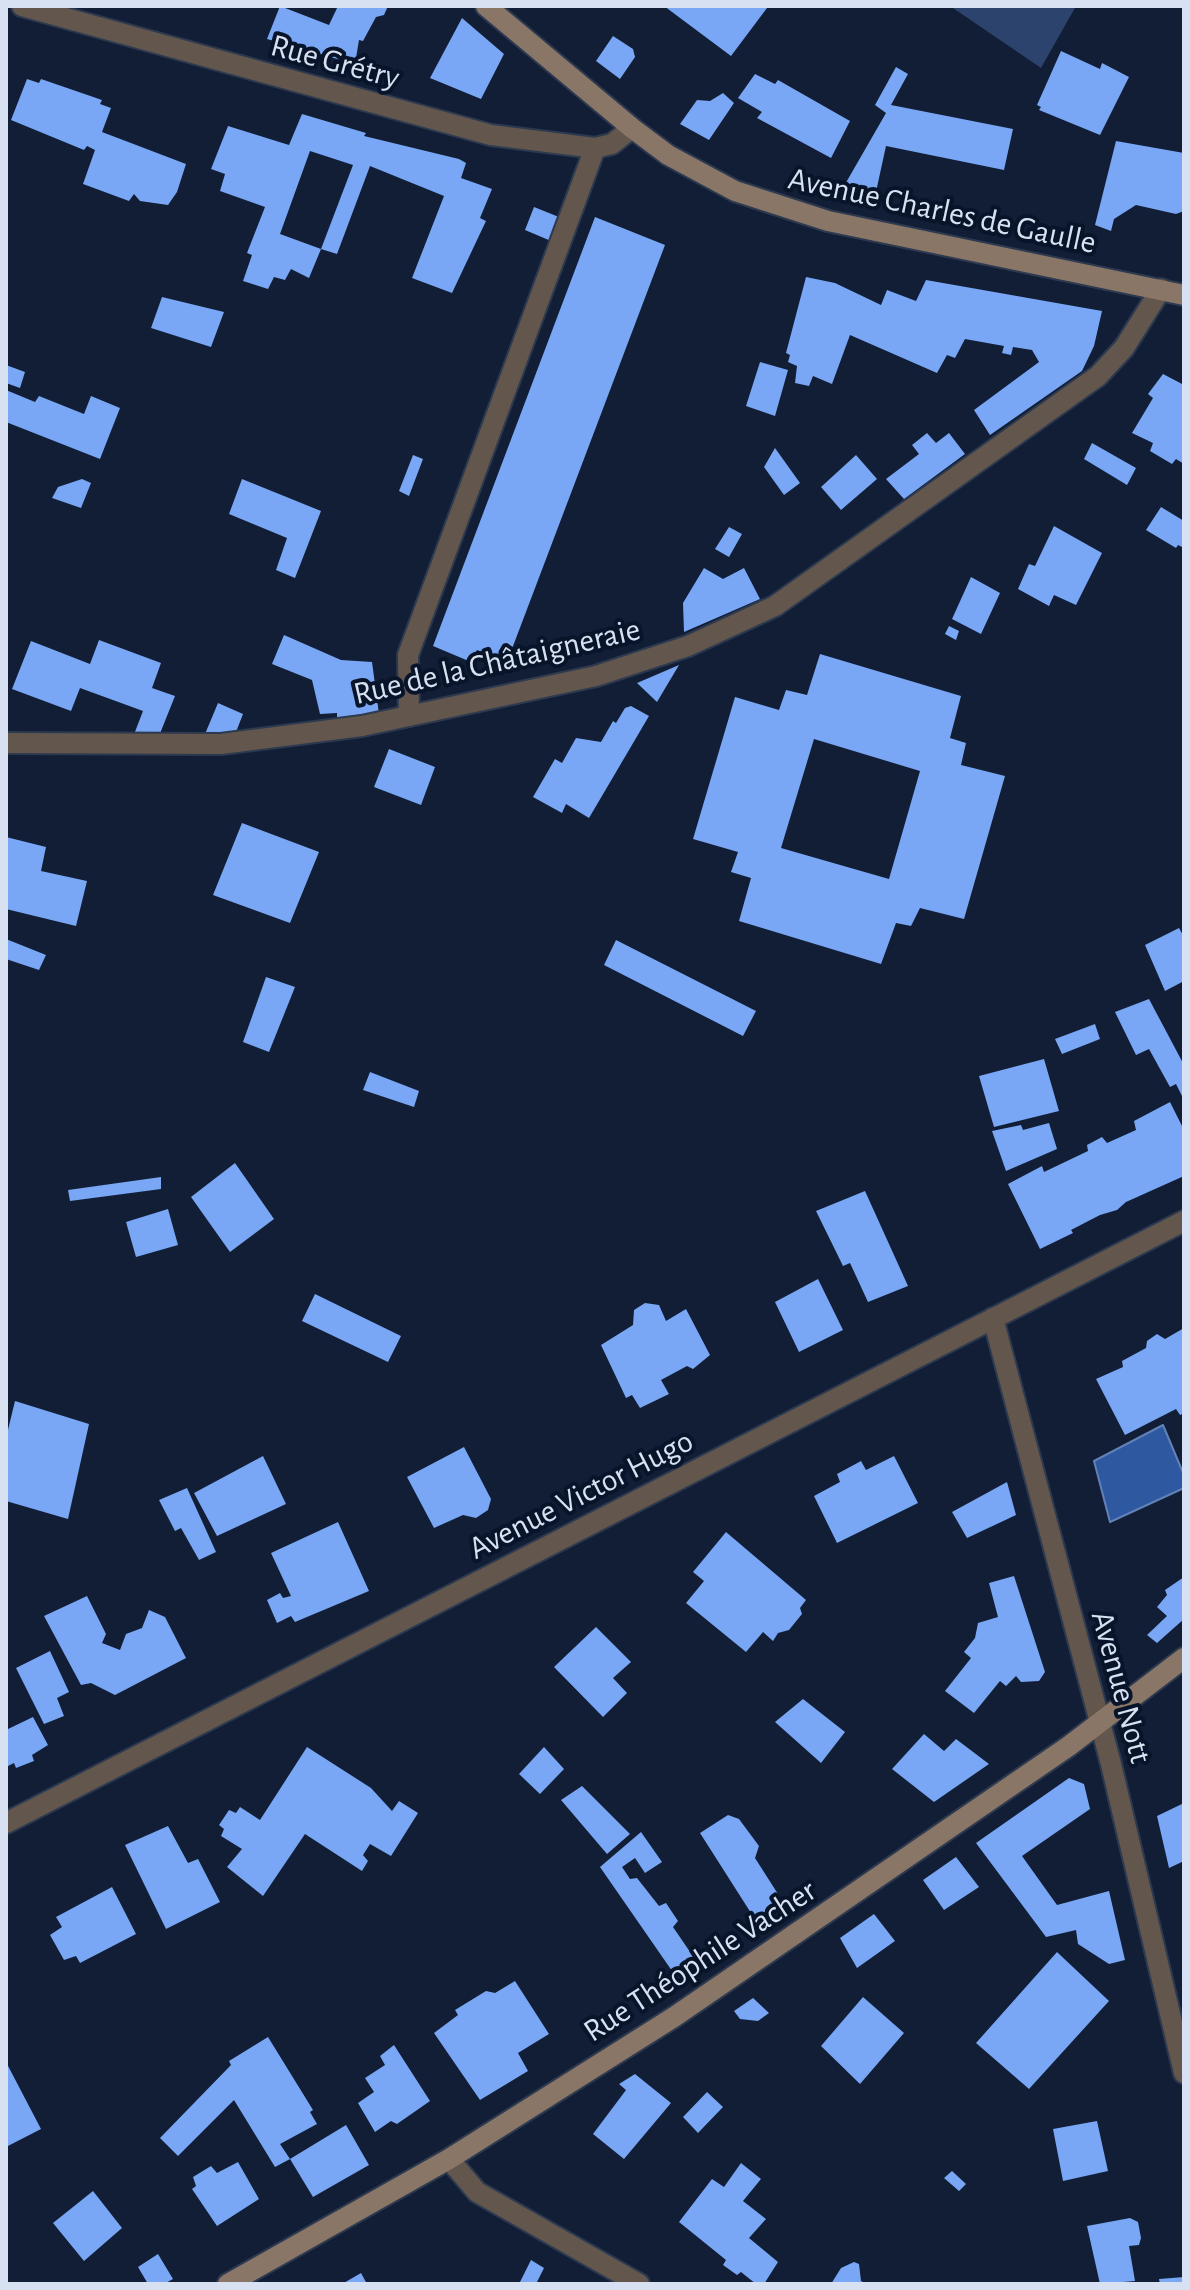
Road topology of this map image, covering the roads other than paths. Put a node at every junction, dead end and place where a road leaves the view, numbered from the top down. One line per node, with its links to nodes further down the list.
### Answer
1 (22, 6): 4 (street, Rue Grétry)
2 (486, 6): 3 (main road, Avenue Charles de Gaulle)
3 (632, 128): 4 (street); 5 (main road, Avenue Charles de Gaulle)
4 (595, 148): 7 (street)
5 (1161, 289): 6 (main road, Avenue Charles de Gaulle); 7 (street, Rue de la Châtaigneraie)
6 (1184, 295)
7 (409, 716): 8 (street, Rue de la Châtaigneraie)
8 (6, 743)
9 (1184, 1221): 10 (street, Avenue Victor Hugo)
10 (993, 1318): 12 (street, Avenue Nott); 13 (street, Avenue Victor Hugo)
11 (1184, 1658): 12 (main road, Rue Théophile Vacher)
12 (1099, 1724): 14 (street, Avenue Nott); 15 (main road, Rue Théophile Vacher)
13 (6, 1823)
14 (1184, 2073)
15 (449, 2159): 16 (main road, Rue Théophile Vacher); 17 (street)
16 (228, 2284)
17 (639, 2284)

